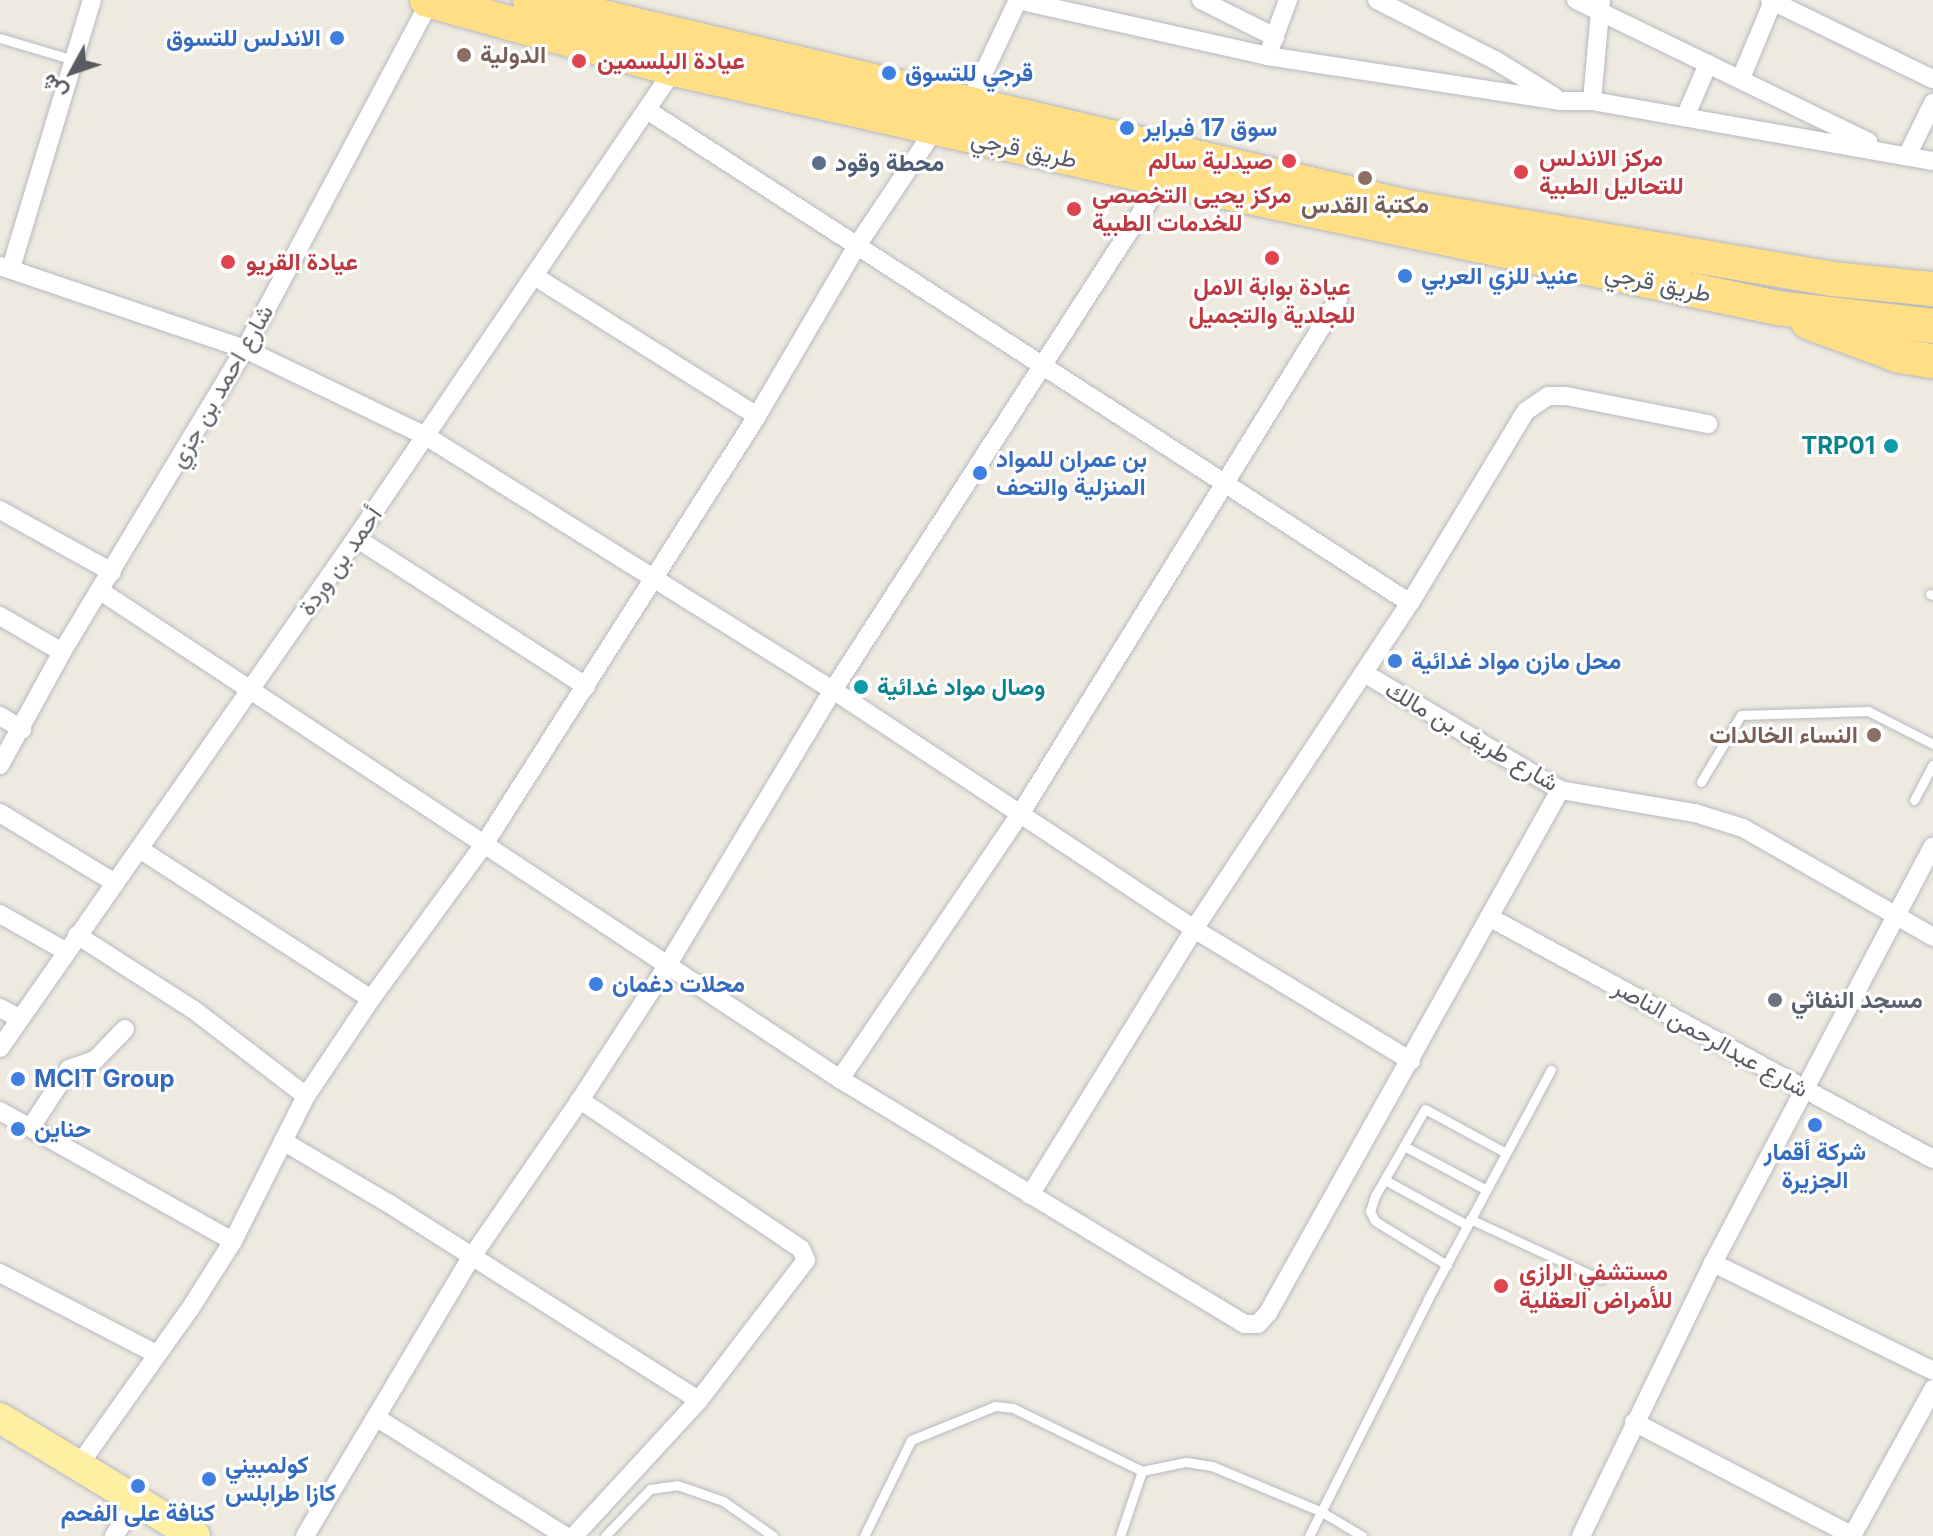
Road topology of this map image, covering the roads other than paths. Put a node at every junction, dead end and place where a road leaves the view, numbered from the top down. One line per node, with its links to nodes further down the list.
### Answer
1 (92, 0): 14 (street)
2 (428, 0): 16 (highway, طريق قرجي); 37 (street, شارع احمد بن جزي)
3 (530, 0): 22 (highway, طريق قرجي)
4 (1018, 0): 13 (street); 22 (street)
5 (1201, 0): 11 (street)
6 (1288, 0): 11 (street)
7 (1377, 0): 19 (street)
8 (1576, 0): 10 (street)
9 (1772, 1): 17 (street); 18 (street)
10 (1600, 6): 15 (street); 20 (street)
11 (1275, 37): 13 (street)
12 (0, 38): 14 (lane)
13 (1267, 56): 19 (street)
14 (74, 60): 31 (street)
15 (1708, 64): 17 (street); 24 (street)
16 (674, 69): 23 (street, أحمد بن وردة); 25 (highway, طريق قرجي)
17 (1741, 78): 26 (street)
18 (1933, 79)
19 (1560, 101): 20 (street)
20 (1592, 101): 24 (street)
21 (1933, 103): 27 (street)
22 (969, 104): 33 (highway, طريق قرجي)
23 (647, 110): 30 (street); 32 (street, أحمد بن وردة)
24 (1685, 117): 26 (street)
25 (935, 129): 29 (highway, طريق قرجي); 30 (street)
26 (1885, 150): 27 (street)
27 (1908, 154): 28 (street)
28 (1933, 161)
29 (1163, 179): 35 (highway, طريق قرجي); 39 (street)
30 (856, 247): 39 (street); 40 (street)
31 (6, 267): 37 (street)
32 (534, 276): 40 (street); 42 (street, أحمد بن وردة)
33 (1927, 280)
34 (1338, 300): 43 (street)
35 (1778, 308): 36 (highway, طريق قرجي); 38 (highway)
36 (1922, 324)
37 (245, 349): 42 (street); 46 (street, شارع احمد بن جزي)
38 (1933, 361)
39 (1044, 367): 43 (street); 55 (street)
40 (757, 416): 47 (street)
41 (1708, 424): 49 (street)
42 (426, 436): 45 (street, أحمد بن وردة); 47 (street)
43 (1223, 483): 49 (street); 65 (street)
44 (0, 510): 46 (street)
45 (356, 538): 53 (street); 54 (street, أحمد بن وردة)
46 (112, 572): 48 (street, شارع احمد بن جزي)
47 (653, 577): 53 (street); 55 (street)
48 (102, 592): 51 (street, شارع احمد بن جزي); 54 (street)
49 (1410, 603): 52 (street)
50 (0, 616): 51 (street)
51 (62, 652): 57 (street, شارع احمد بن جزي)
52 (1364, 673): 62 (street, شارع طريف بن مالك); 73 (street)
53 (586, 686): 66 (street)
54 (250, 690): 66 (street); 68 (street, أحمد بن وردة)
55 (833, 690): 65 (street); 77 (street)
56 (0, 716): 57 (street)
57 (22, 729): 59 (street, شارع احمد بن جزي)
58 (1933, 744): 61 (lane)
59 (0, 765)
60 (1933, 765): 63 (lane)
61 (1701, 782)
62 (1560, 790): 71 (street); 72 (street, شارع طريف بن مالك)
63 (1914, 800)
64 (0, 813): 69 (street)
65 (1019, 816): 73 (street); 85 (street)
66 (483, 846): 77 (street); 78 (street)
67 (1933, 846): 72 (street)
68 (141, 850): 69 (street, أحمد بن وردة); 78 (street)
69 (115, 883): 74 (street, أحمد بن وردة)
70 (0, 914): 76 (street)
71 (1489, 917): 83 (street); 86 (street, شارع عبدالرحمن الناصر)
72 (1896, 917): 75 (street, شارع طريف بن مالك); 86 (street)
73 (1194, 929): 83 (street); 97 (street)
74 (77, 935): 76 (street, أحمد بن وردة); 87 (street)
75 (1933, 937)
76 (67, 952): 80 (street, أحمد بن وردة)
77 (667, 966): 85 (street); 88 (street)
78 (371, 999): 87 (street)
79 (0, 1008): 80 (street)
80 (19, 1018): 82 (street, أحمد بن وردة)
81 (125, 1029): 90 (street)
82 (0, 1048)
83 (1411, 1061): 97 (street)
84 (1551, 1070): 93 (lane)
85 (840, 1079): 97 (street)
86 (1807, 1091): 94 (street, شارع عبدالرحمن الناصر); 101 (street)
87 (306, 1096): 91 (street)
88 (580, 1100): 100 (street); 108 (street)
89 (0, 1111): 90 (street)
90 (31, 1127): 99 (street)
91 (283, 1141): 99 (street); 100 (street)
92 (1404, 1146): 93 (lane); 95 (lane); 96 (lane)
93 (1506, 1153): 96 (lane)
94 (1933, 1159)
95 (1385, 1180): 98 (lane); 102 (lane)
96 (1485, 1189): 98 (lane)
97 (1030, 1195)
98 (1468, 1222): 102 (lane); 104 (lane)
99 (233, 1241): 105 (street)
100 (471, 1258): 108 (street); 110 (street)
101 (1713, 1263): 106 (street); 111 (street)
102 (1447, 1265): 115 (lane)
103 (0, 1273): 105 (street)
104 (1600, 1279)
105 (156, 1354): 113 (street)
106 (1933, 1371)
107 (1933, 1389): 130 (street)
108 (699, 1400): 122 (street)
109 (0, 1418): 113 (main road)
110 (377, 1418): 120 (street); 121 (street)
111 (1634, 1422): 129 (street); 130 (street)
112 (0, 1435): 116 (main road)
113 (79, 1465): 119 (main road)
114 (1142, 1471): 115 (lane); 125 (lane); 126 (lane)
115 (1322, 1512): 117 (lane); 127 (lane)
116 (122, 1525): 118 (main road)
117 (1348, 1533): 128 (lane)
118 (165, 1536)
119 (195, 1536)
120 (305, 1536)
121 (565, 1536)
122 (574, 1536)
123 (605, 1536): 124 (lane)
124 (773, 1536)
125 (864, 1536)
126 (1120, 1536)
127 (1309, 1536)
128 (1362, 1536)
129 (1581, 1536)
130 (1852, 1536)

